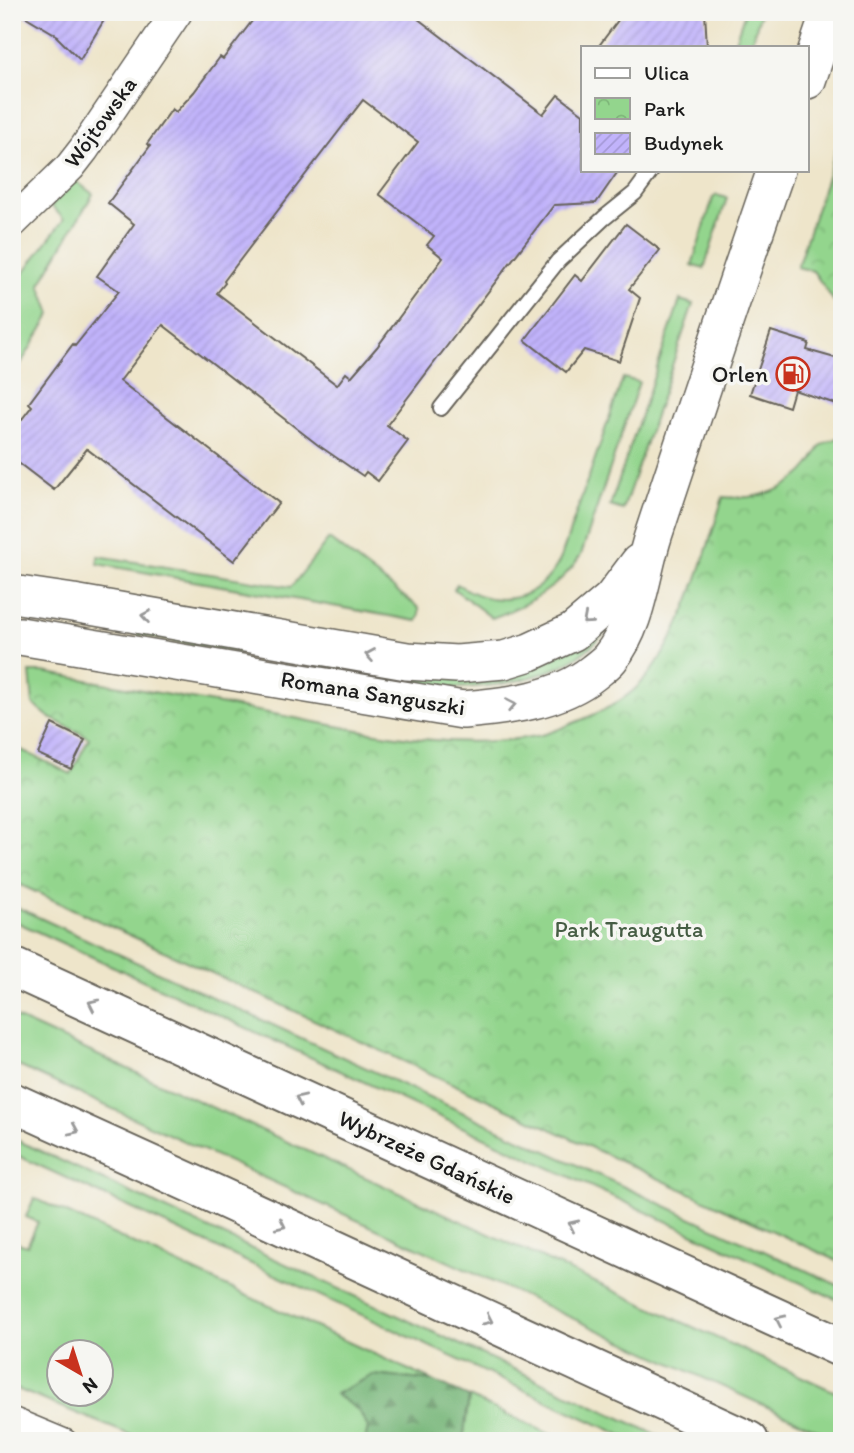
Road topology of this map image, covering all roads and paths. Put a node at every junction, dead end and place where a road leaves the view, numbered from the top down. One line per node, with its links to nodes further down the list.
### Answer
1 (177, 12): 6 (street, Wójtowska)
2 (830, 12): 3 (street)
3 (808, 77)
4 (651, 172): 7 (lane)
5 (775, 172): 8 (street, Romana Sanguszki)
6 (12, 223)
7 (441, 408)
8 (648, 551): 9 (street, Romana Sanguszki, one-way to 9); 10 (street, Romana Sanguszki, one-way to 8)
9 (12, 594)
10 (12, 636)
11 (12, 967): 13 (main road, Wybrzeże Gdańskie, one-way to 11)
12 (12, 1102): 16 (main road, one-way to 16)
13 (842, 1348)
14 (12, 1419): 15 (street)
15 (65, 1441)
16 (748, 1441)

